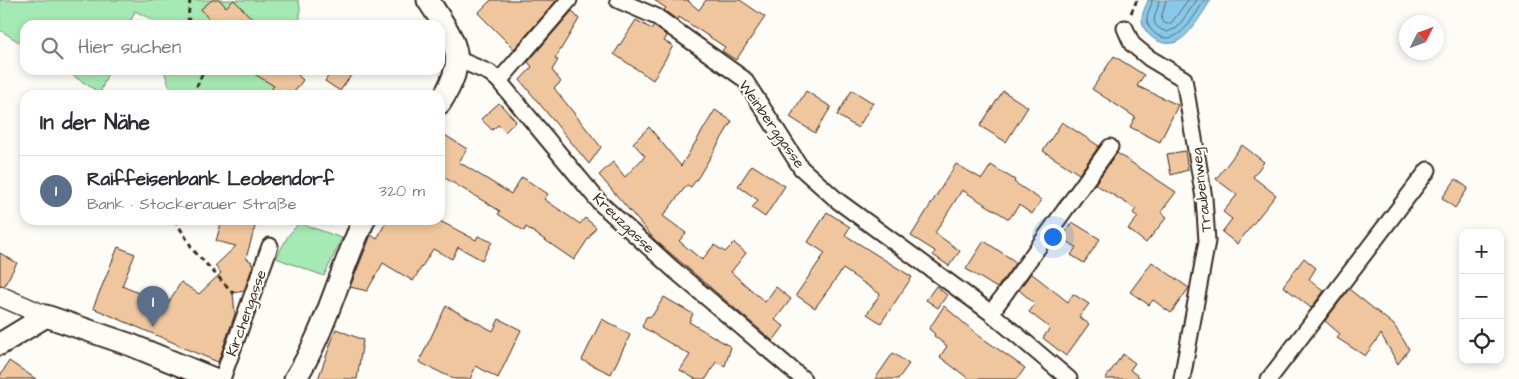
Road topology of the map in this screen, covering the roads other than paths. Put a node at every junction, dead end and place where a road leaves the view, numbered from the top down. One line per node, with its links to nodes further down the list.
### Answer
1 (428, 0): 4 (main road)
2 (569, 0): 8 (street)
3 (618, 0): 15 (street, Weinberggasse)
4 (441, 20)
5 (445, 26): 7 (main road)
6 (1125, 28): 23 (street, Traubenweg)
7 (457, 58): 8 (street, Kreuzgasse); 9 (main road)
8 (499, 81): 21 (street, Kreuzgasse)
9 (445, 94)
10 (1110, 147): 15 (street)
11 (1428, 170): 24 (street)
12 (362, 225): 20 (main road)
13 (270, 246): 19 (street, Kirchengasse)
14 (0, 296): 16 (street)
15 (991, 313): 22 (street, Weinberggasse)
16 (46, 316): 17 (main road); 18 (main road)
17 (0, 344)
18 (214, 379)
19 (222, 379)
20 (295, 379)
21 (803, 379)
22 (1069, 379)
23 (1182, 379)
24 (1269, 379)

